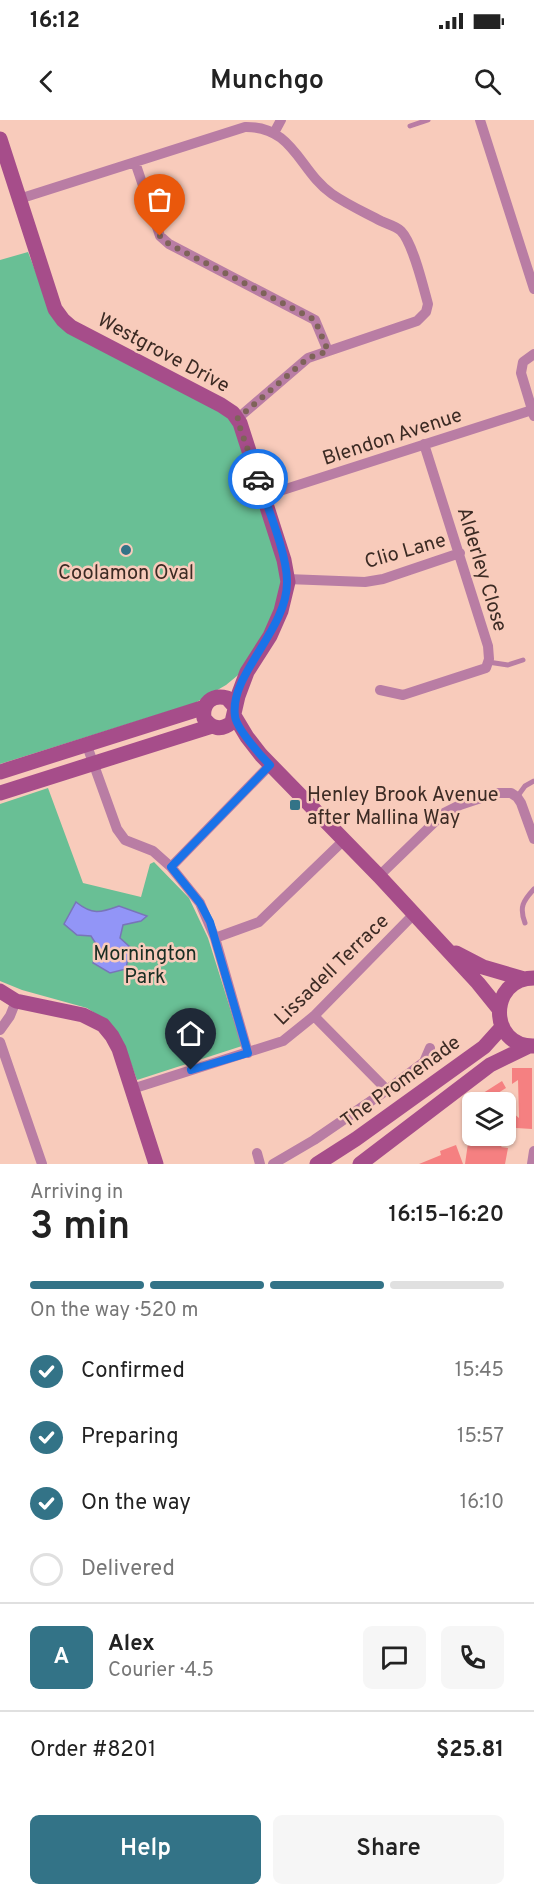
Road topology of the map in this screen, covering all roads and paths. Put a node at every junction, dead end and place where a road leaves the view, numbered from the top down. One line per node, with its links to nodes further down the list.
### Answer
1 (281, 120): 5 (street)
2 (428, 120): 4 (lane)
3 (480, 120): 9 (street)
4 (410, 126)
5 (274, 133): 7 (street); 10 (street)
6 (0, 140): 8 (street, Westgrove Drive)
7 (135, 162): 8 (street); 10 (street)
8 (19, 199): 13 (street, Westgrove Drive)
9 (534, 289)
10 (328, 351): 13 (street)
11 (534, 354): 12 (street)
12 (533, 413): 14 (street, Blendon Avenue)
13 (237, 419): 15 (street, Westgrove Drive)
14 (424, 444): 15 (street, Blendon Avenue); 16 (street, Alderley Close)
15 (264, 496): 17 (street, Westgrove Drive)
16 (460, 553): 17 (street, Clio Lane); 19 (street, Alderley Close)
17 (287, 579): 20 (street, Westgrove Drive)
18 (523, 660): 19 (lane)
19 (488, 662): 21 (street, Alderley Close)
20 (247, 672): 22 (street, Westgrove Drive); 24 (street, Westgrove Drive)
21 (380, 690)
22 (221, 697): 23 (street); 24 (street)
23 (205, 707): 25 (street); 26 (street)
24 (235, 712): 25 (street); 27 (street)
25 (218, 727): 27 (street); 28 (street)
26 (86, 743): 28 (street); 29 (street)
27 (265, 760): 34 (street); 35 (street)
28 (93, 764): 31 (street); 35 (street)
29 (0, 772)
30 (534, 781): 32 (lane)
31 (0, 793)
32 (517, 797): 33 (street); 36 (street)
33 (534, 839)
34 (343, 841): 36 (street); 40 (street)
35 (171, 867): 40 (street)
36 (379, 876): 38 (street)
37 (534, 889): 39 (lane)
38 (414, 914): 41 (street); 46 (street, Lissadell Terrace)
39 (525, 922)
40 (215, 938): 52 (street)
41 (439, 941): 42 (street); 45 (street)
42 (530, 978): 45 (street)
43 (0, 991): 44 (street)
44 (16, 1001): 48 (street); 53 (street)
45 (499, 1009): 47 (street)
46 (314, 1016): 52 (street, Lissadell Terrace); 54 (street)
47 (502, 1027): 50 (street); 59 (street, The Promenade)
48 (0, 1030)
49 (0, 1042): 56 (street)
50 (531, 1046): 60 (street, The Promenade)
51 (430, 1048): 54 (street)
52 (248, 1053): 53 (street, Lissadell Terrace)
53 (132, 1089): 57 (street)
54 (387, 1090): 58 (street)
55 (534, 1151): 61 (street)
56 (42, 1164)
57 (156, 1164)
58 (273, 1164)
59 (317, 1164)
60 (360, 1164)
61 (532, 1164)

